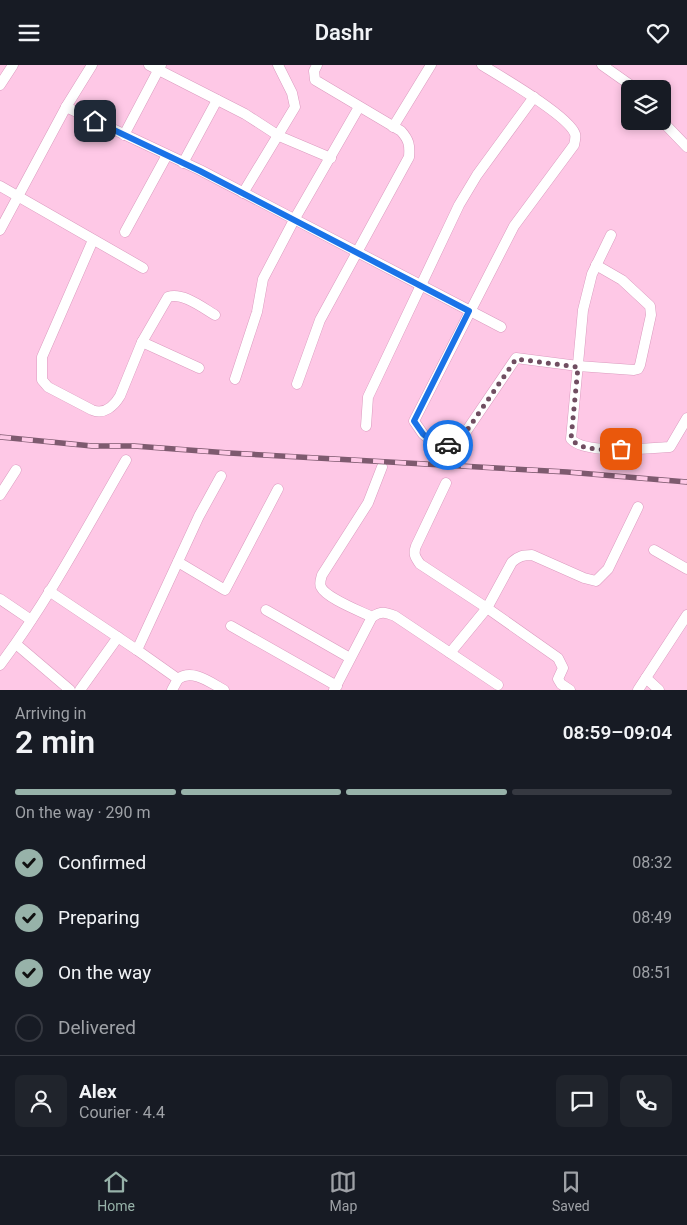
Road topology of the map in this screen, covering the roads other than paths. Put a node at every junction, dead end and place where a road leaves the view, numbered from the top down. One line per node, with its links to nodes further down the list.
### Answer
1 (13, 65): 10 (street)
2 (92, 65): 13 (street)
3 (278, 65): 18 (street)
4 (317, 65): 14 (street)
5 (431, 65): 15 (street)
6 (482, 65): 11 (street)
7 (602, 65): 9 (street)
8 (156, 67): 12 (street); 17 (street)
9 (623, 80)
10 (0, 85)
11 (534, 97): 34 (street); 35 (street)
12 (217, 100): 18 (street); 22 (street)
13 (66, 107): 17 (street); 25 (street)
14 (360, 107): 15 (street); 21 (street)
15 (393, 127): 31 (street)
16 (671, 130): 19 (street)
17 (124, 135): 20 (street)
18 (279, 136): 21 (street); 24 (street)
19 (687, 147)
20 (166, 155): 22 (street); 28 (street)
21 (331, 158): 26 (street)
22 (184, 163): 24 (street)
23 (0, 186): 25 (street)
24 (243, 193): 26 (street)
25 (18, 197): 27 (street); 30 (street)
26 (294, 220): 31 (street); 41 (street)
27 (0, 230)
28 (125, 232)
29 (611, 235): 32 (street)
30 (94, 240): 33 (street); 38 (street)
31 (356, 252): 34 (street); 42 (street)
32 (596, 265): 39 (street); 39 (street)
33 (144, 268)
34 (421, 285): 35 (street); 44 (street)
35 (469, 311): 37 (street); 39 (street)
36 (215, 315): 38 (street)
37 (501, 327)
38 (142, 342): 40 (street)
39 (578, 367): 43 (street)
40 (199, 368)
41 (235, 379)
42 (297, 384)
43 (687, 417)
44 (366, 426)
45 (126, 460): 56 (street)
46 (382, 467): 61 (street)
47 (16, 470): 51 (street)
48 (221, 475): 54 (street)
49 (446, 483): 58 (street)
50 (278, 489): 54 (street)
51 (0, 495)
52 (638, 507): 58 (street)
53 (654, 550): 55 (street)
54 (178, 562): 66 (street)
55 (687, 569)
56 (49, 591): 62 (street); 64 (street)
57 (0, 599): 62 (street)
58 (487, 608): 67 (street); 74 (street)
59 (266, 610): 68 (street)
60 (687, 615): 70 (street)
61 (372, 617): 67 (street); 68 (street)
62 (31, 619): 65 (street)
63 (231, 626): 73 (street)
64 (118, 637): 66 (street); 76 (street)
65 (16, 644): 69 (street); 75 (street)
66 (137, 649): 71 (street)
67 (450, 653): 72 (street)
68 (350, 658): 73 (street)
69 (0, 665)
70 (646, 678): 79 (street); 80 (street)
71 (178, 679): 77 (street); 78 (street)
72 (498, 685)
73 (336, 688)
74 (563, 688)
75 (70, 690)
76 (80, 690)
77 (172, 690)
78 (224, 690)
79 (638, 690)
80 (659, 690)

